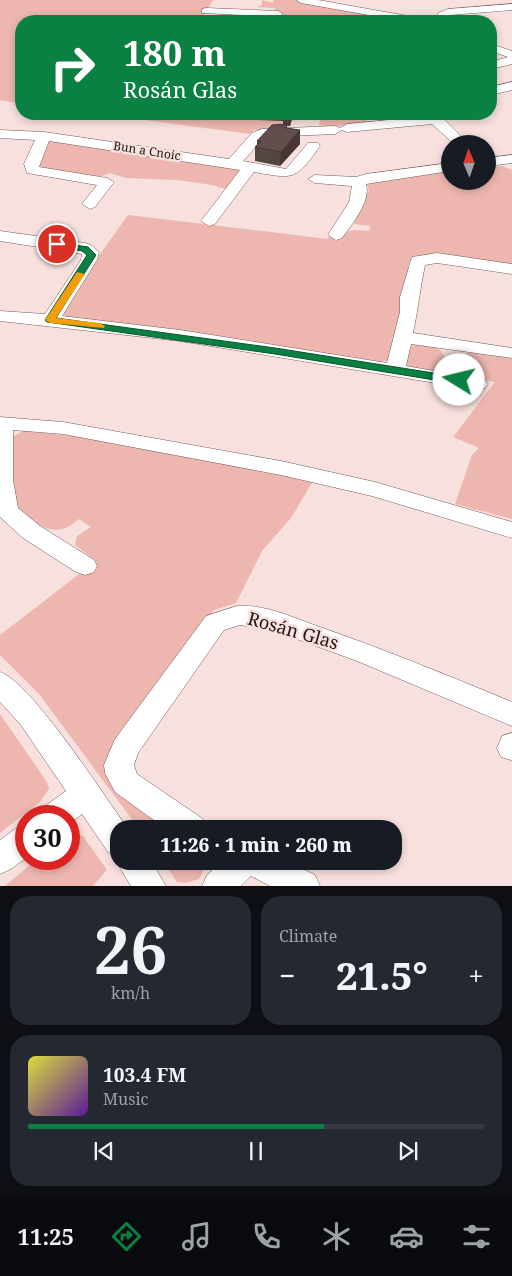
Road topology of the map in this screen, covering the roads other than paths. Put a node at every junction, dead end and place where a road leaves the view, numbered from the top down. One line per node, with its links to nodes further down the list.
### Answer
1 (258, 0): 5 (street)
2 (309, 1): 7 (street)
3 (512, 8): 8 (street)
4 (206, 11): 5 (street)
5 (250, 12): 6 (street)
6 (278, 14)
7 (386, 15)
8 (442, 15)
9 (512, 86): 10 (street)
10 (497, 90)
11 (312, 120): 12 (street)
12 (311, 130): 14 (street); 19 (street)
13 (0, 134): 15 (street, Bun a Cnoic)
14 (453, 135)
15 (44, 136): 19 (street, Bun a Cnoic); 24 (street)
16 (313, 146): 20 (street, Bun a Cnoic)
17 (496, 162): 18 (street)
18 (509, 162)
19 (233, 164): 20 (street, Bun a Cnoic)
20 (250, 167): 25 (street)
21 (441, 168): 23 (street)
22 (315, 179): 23 (street)
23 (358, 182): 26 (street)
24 (90, 204)
25 (209, 221)
26 (336, 235)
27 (0, 236): 30 (street)
28 (512, 269): 31 (street)
29 (0, 316): 30 (street)
30 (50, 320): 34 (street)
31 (402, 338): 33 (street); 34 (street)
32 (509, 353): 33 (street)
33 (456, 362): 34 (street); 35 (street)
34 (396, 370)
35 (478, 384)
36 (2, 422): 37 (street); 38 (street)
37 (512, 530)
38 (85, 566)
39 (0, 683): 41 (street)
40 (512, 714): 43 (street, Rosán Glas)
41 (85, 795): 42 (street); 44 (street)
42 (71, 805)
43 (179, 820)
44 (110, 830)
45 (15, 847): 46 (street)
46 (0, 859)
47 (138, 870): 50 (street)
48 (236, 870): 51 (street)
49 (271, 870): 52 (street)
50 (150, 886)
51 (218, 886)
52 (304, 886)

